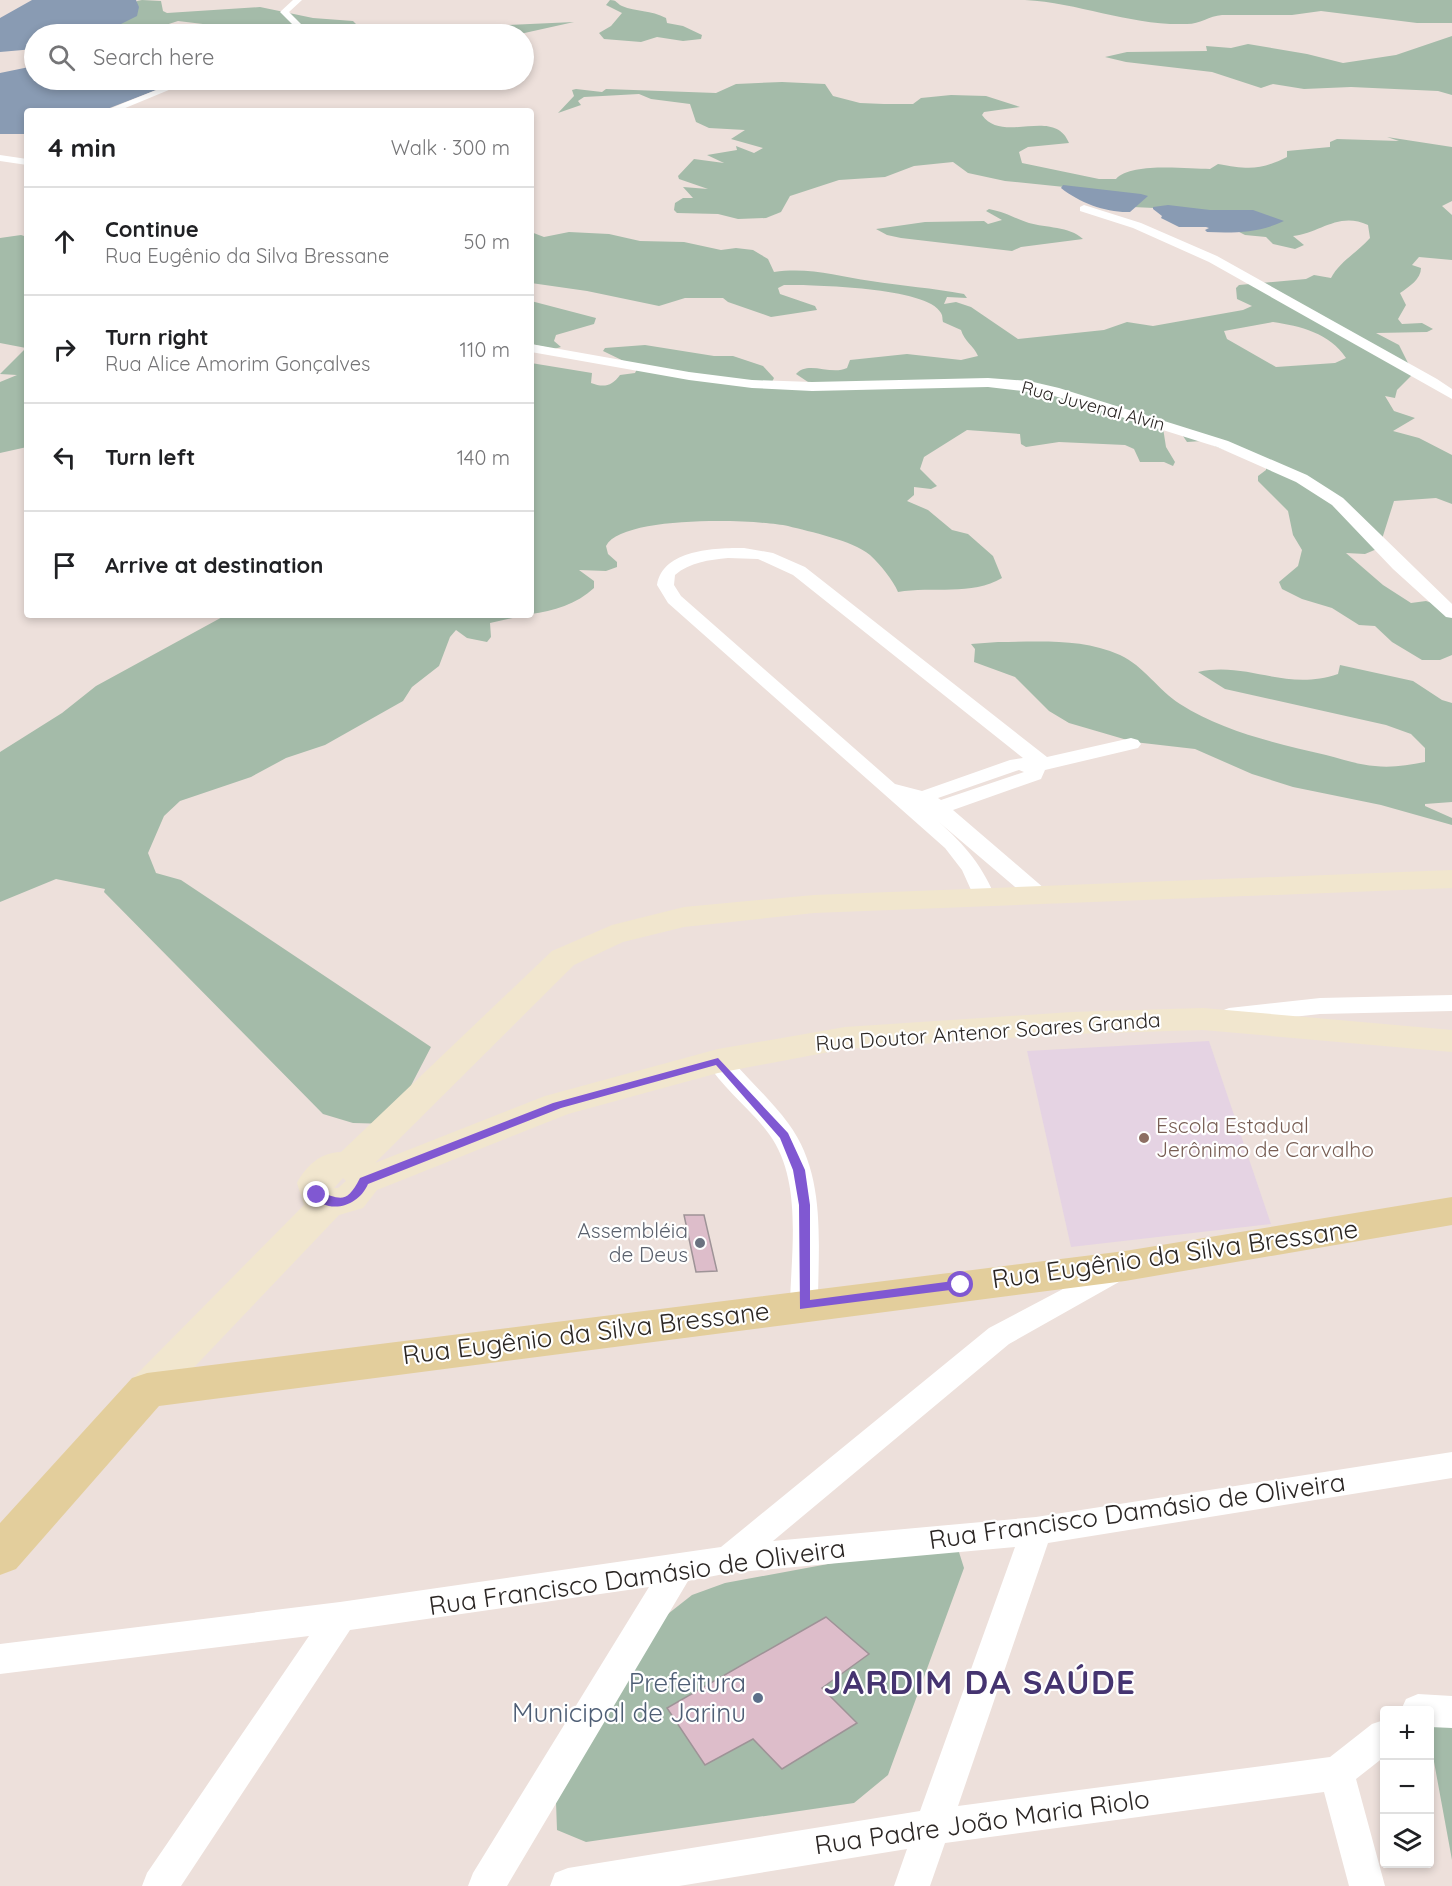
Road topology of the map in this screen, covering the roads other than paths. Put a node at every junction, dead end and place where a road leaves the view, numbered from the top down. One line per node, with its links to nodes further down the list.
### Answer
1 (298, 0): 2 (street)
2 (297, 24)
3 (163, 90): 4 (street)
4 (117, 108)
5 (24, 148): 6 (street)
6 (2, 158): 7 (street)
7 (24, 162)
8 (1084, 209): 10 (street)
9 (534, 348): 11 (street, Rua Juvenal Alvin)
10 (1452, 395)
11 (1452, 614)
12 (1131, 744): 13 (street)
13 (1039, 765): 14 (street); 14 (street)
14 (916, 803): 16 (street); 17 (street)
15 (1452, 879): 16 (main road)
16 (1036, 894): 17 (main road)
17 (984, 896): 22 (main road)
18 (1452, 1003): 19 (street)
19 (1203, 1019): 20 (main road, Rua Doutor Antenor Soares Granda); 21 (main road, Rua Doutor Antenor Soares Granda)
20 (1452, 1041)
21 (718, 1061): 22 (main road, Rua Doutor Antenor Soares Granda); 25 (street)
22 (357, 1173): 26 (main road, Rua Doutor Antenor Soares Granda)
23 (1452, 1211): 24 (main road, Rua Eugênio da Silva Bressane)
24 (1125, 1266): 25 (main road, Rua Eugênio da Silva Bressane); 30 (street)
25 (804, 1305): 26 (main road, Rua Eugênio da Silva Bressane)
26 (147, 1390): 29 (main road)
27 (1452, 1465): 28 (street, Rua Francisco Damásio de Oliveira)
28 (1036, 1530): 30 (street, Rua Francisco Damásio de Oliveira); 38 (street)
29 (0, 1555)
30 (729, 1559): 31 (street, Rua Francisco Damásio de Oliveira)
31 (678, 1569): 32 (street, Rua Francisco Damásio de Oliveira); 40 (street)
32 (340, 1617): 33 (street, Rua Francisco Damásio de Oliveira); 39 (street)
33 (0, 1659)
34 (1434, 1711): 35 (street)
35 (1452, 1712)
36 (1380, 1739): 37 (street)
37 (1337, 1773): 38 (street, Rua Padre João Maria Riolo); 43 (street)
38 (932, 1827): 41 (street, Rua Padre João Maria Riolo); 42 (street)
39 (160, 1886)
40 (486, 1886)
41 (568, 1886)
42 (912, 1886)
43 (1366, 1886)

